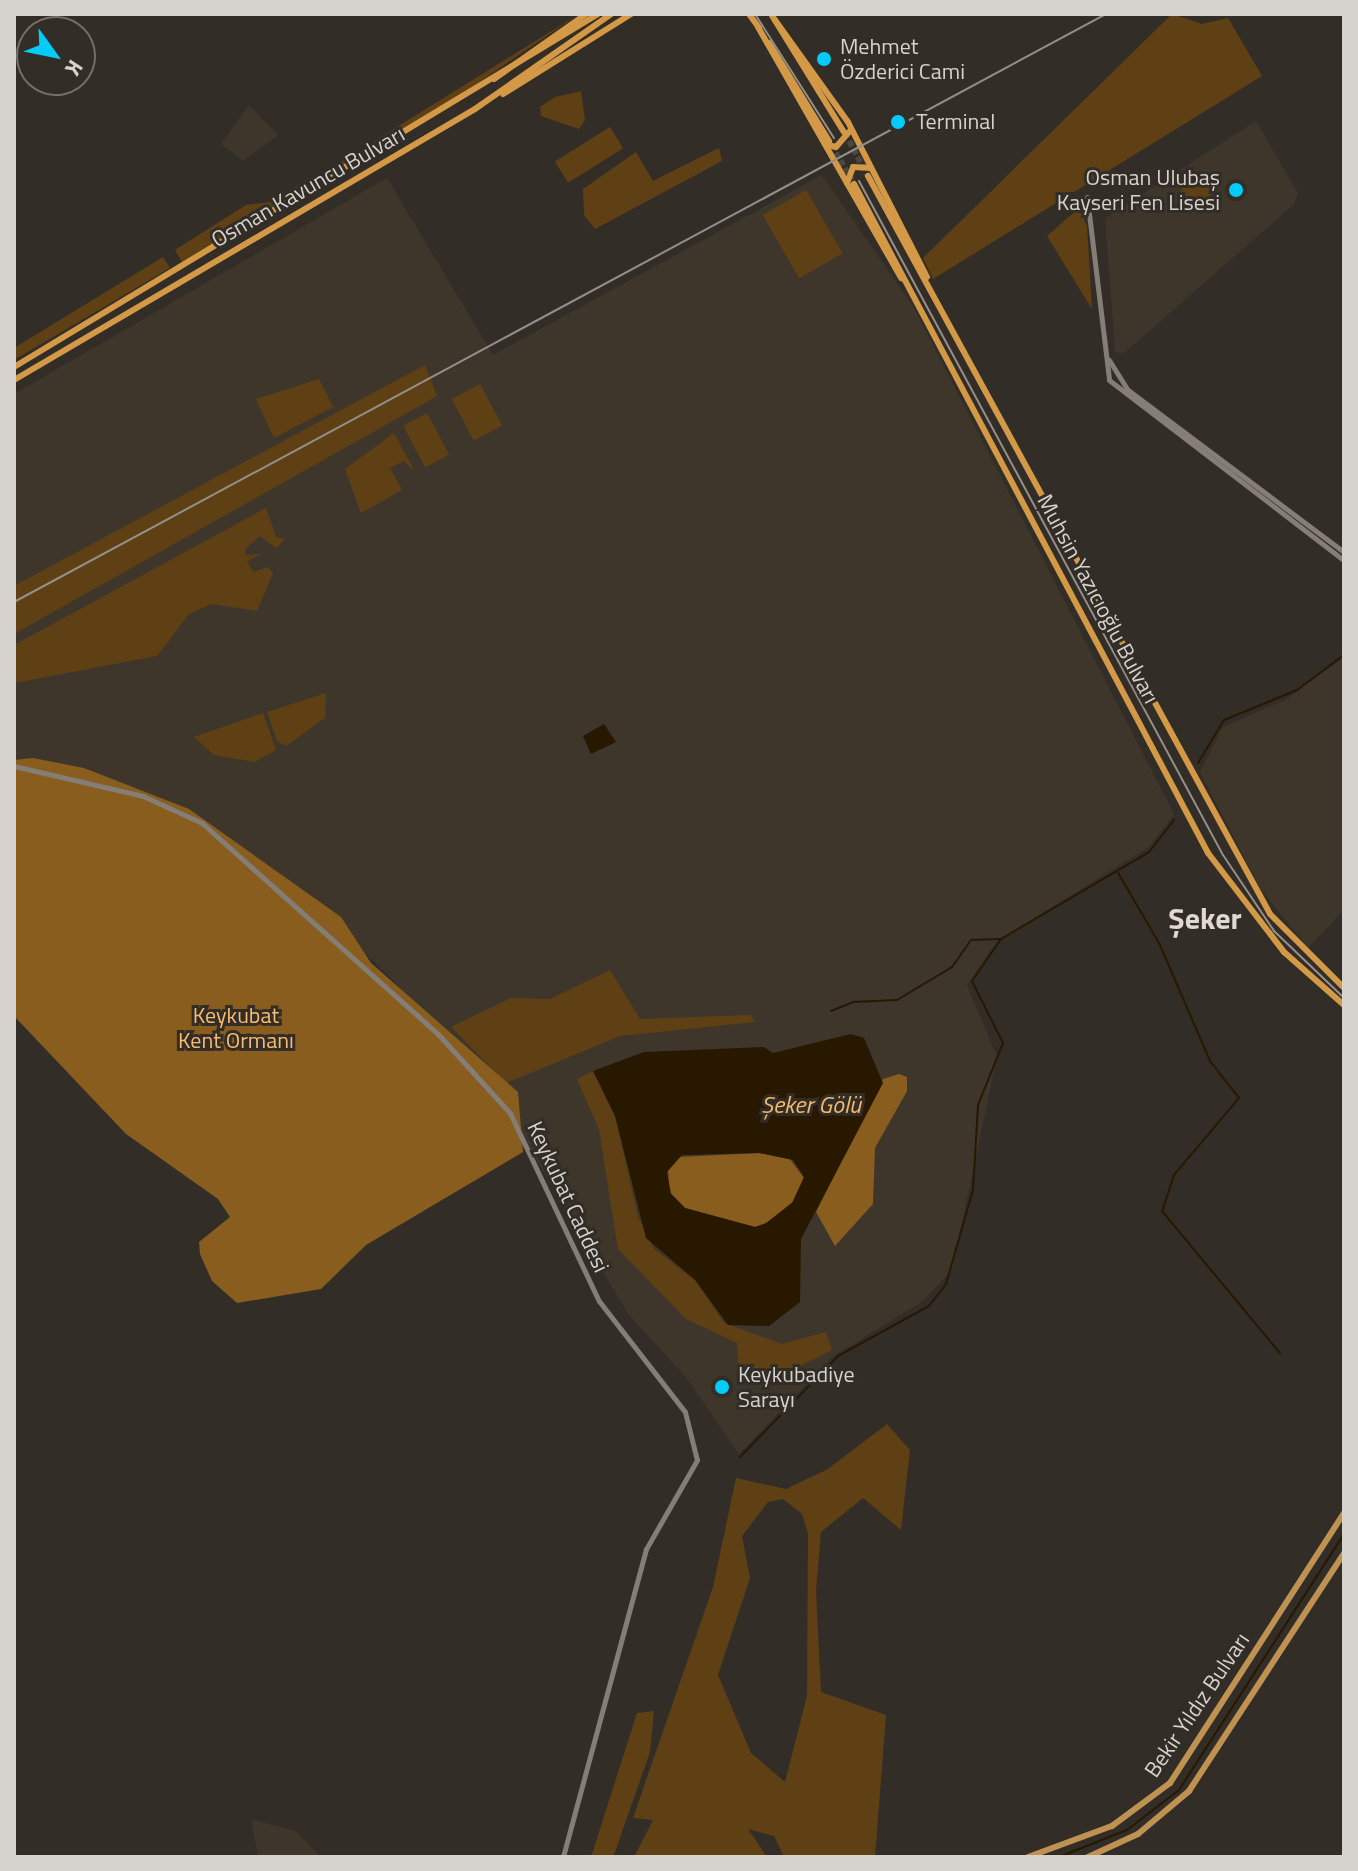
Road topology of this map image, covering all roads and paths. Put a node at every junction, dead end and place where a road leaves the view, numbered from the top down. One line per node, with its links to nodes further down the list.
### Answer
1 (586, 14): 7 (highway)
2 (598, 14): 7 (highway, Osman Kavuncu Bulvarı)
3 (611, 14): 8 (highway, Osman Kavuncu Bulvarı)
4 (631, 14): 8 (highway)
5 (749, 14): 10 (highway)
6 (773, 17): 9 (highway)
7 (469, 98): 15 (highway, Osman Kavuncu Bulvarı)
8 (475, 109): 16 (highway, Osman Kavuncu Bulvarı)
9 (848, 130): 10 (highway); 11 (highway, Muhsin Yazıcıoğlu Bulvarı)
10 (827, 143): 12 (highway, Muhsin Yazıcıoğlu Bulvarı)
11 (871, 173): 12 (highway); 20 (highway, Muhsin Yazıcıoğlu Bulvarı)
12 (851, 185): 21 (highway, Muhsin Yazıcıoğlu Bulvarı)
13 (1087, 197): 14 (street)
14 (1107, 355): 17 (street); 18 (street)
15 (14, 367)
16 (14, 380)
17 (1344, 552)
18 (1344, 560)
19 (14, 766): 24 (street, Keykubat Caddesi)
20 (1344, 988)
21 (1344, 1005)
22 (1344, 1513): 25 (main road, Bekir Yıldız Bulvarı)
23 (1344, 1553): 26 (main road, Bekir Yıldız Bulvarı)
24 (563, 1857)
25 (1028, 1857)
26 (1088, 1857)

